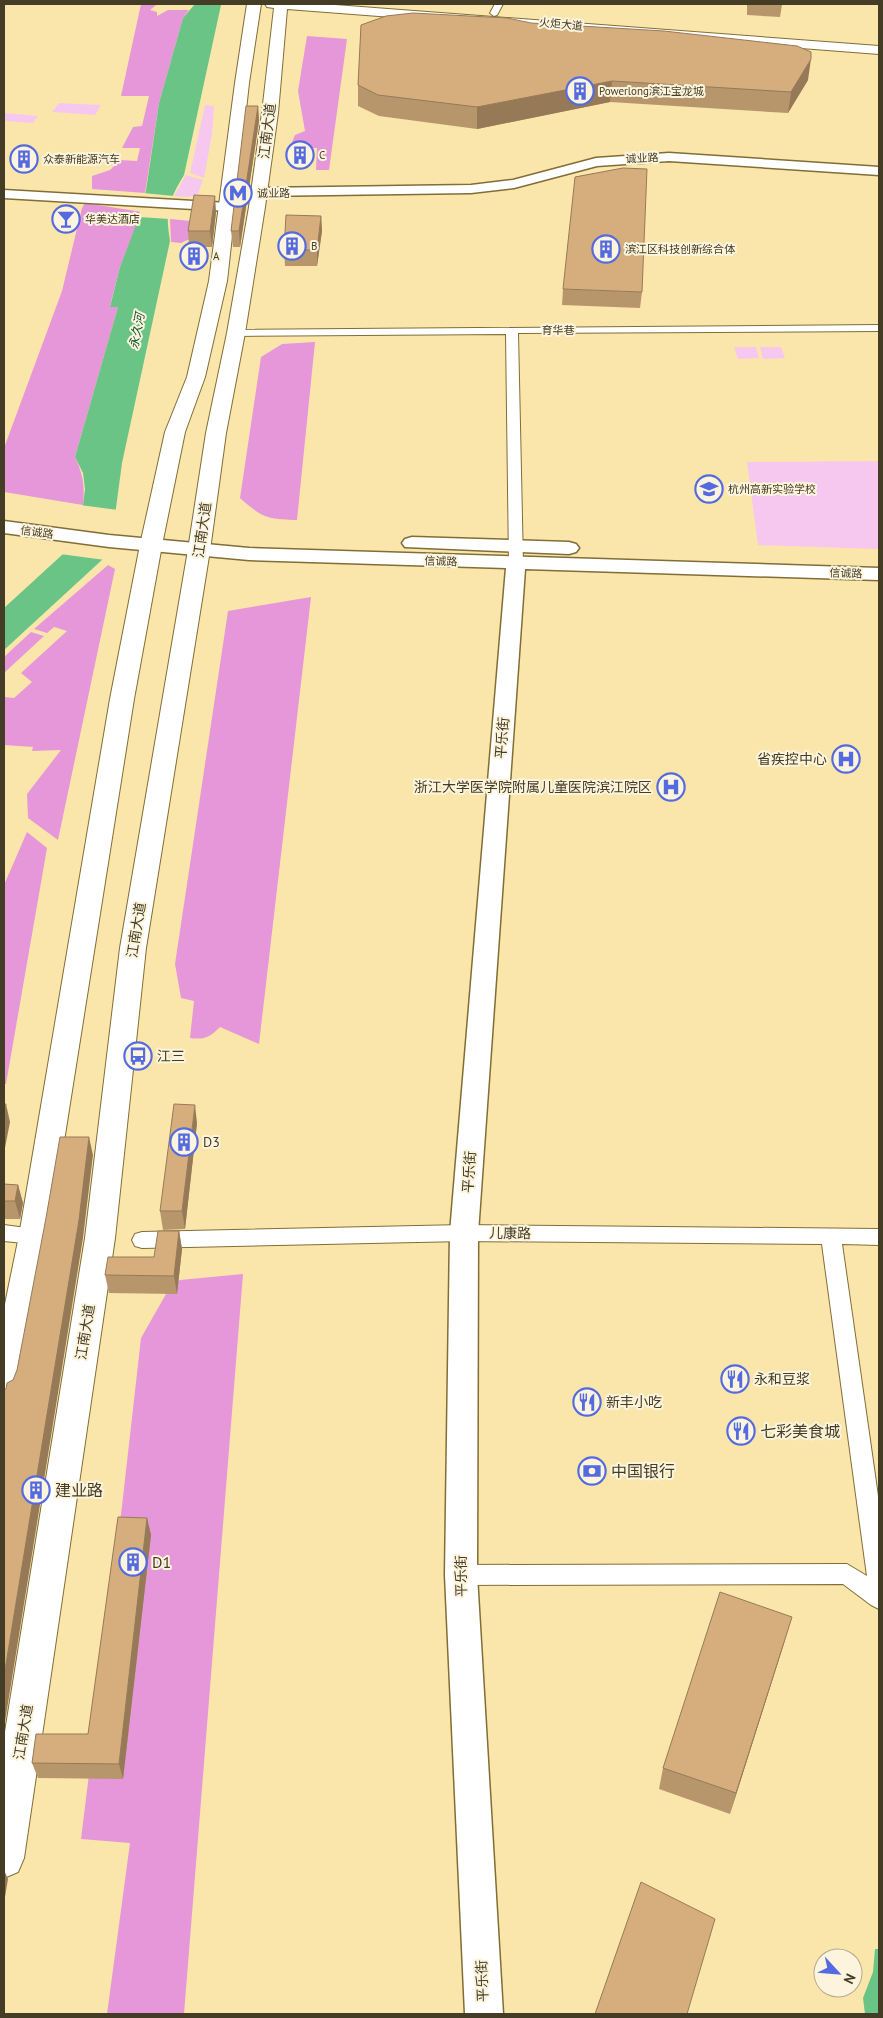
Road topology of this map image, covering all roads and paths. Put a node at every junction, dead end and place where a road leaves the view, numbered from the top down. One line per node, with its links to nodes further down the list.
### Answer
1 (254, 4): 13 (main road)
2 (272, 4): 3 (main road, 火炬大道)
3 (281, 4): 7 (main road, 火炬大道); 9 (main road, 江南大道)
4 (369, 4): 5 (main road, 火炬大道)
5 (496, 8): 6 (main road, 火炬大道)
6 (879, 42)
7 (879, 50)
8 (879, 171): 9 (street, 诚业路)
9 (260, 189): 16 (main road, 江南大道)
10 (4, 194): 11 (street)
11 (79, 200): 12 (street); 12 (street)
12 (196, 209): 13 (street)
13 (228, 211): 20 (main road)
14 (879, 328): 15 (street, 育华巷)
15 (512, 330): 16 (street, 育华巷); 22 (street, 平乐街)
16 (236, 334): 21 (main road, 江南大道)
17 (4, 512): 19 (street, 信诚路)
18 (4, 527): 19 (street, 信诚路)
19 (111, 534): 20 (street, 信诚路)
20 (153, 537): 21 (street, 信诚路); 27 (main road)
21 (201, 542): 22 (street, 信诚路); 35 (main road, 江南大道)
22 (516, 555): 23 (street, 信诚路); 24 (street, 信诚路); 26 (street, 平乐街)
23 (879, 560)
24 (879, 574)
25 (4, 1233): 27 (street)
26 (464, 1233): 28 (street, 儿康路); 30 (street, 儿康路); 32 (street, 平乐街)
27 (34, 1236): 31 (main road)
28 (831, 1237): 29 (street, 儿康路); 33 (street)
29 (879, 1237)
30 (142, 1240)
31 (4, 1387)
32 (460, 1576): 34 (street); 36 (street, 平乐街)
33 (879, 1579)
34 (879, 1598)
35 (4, 1858)
36 (484, 2014)

